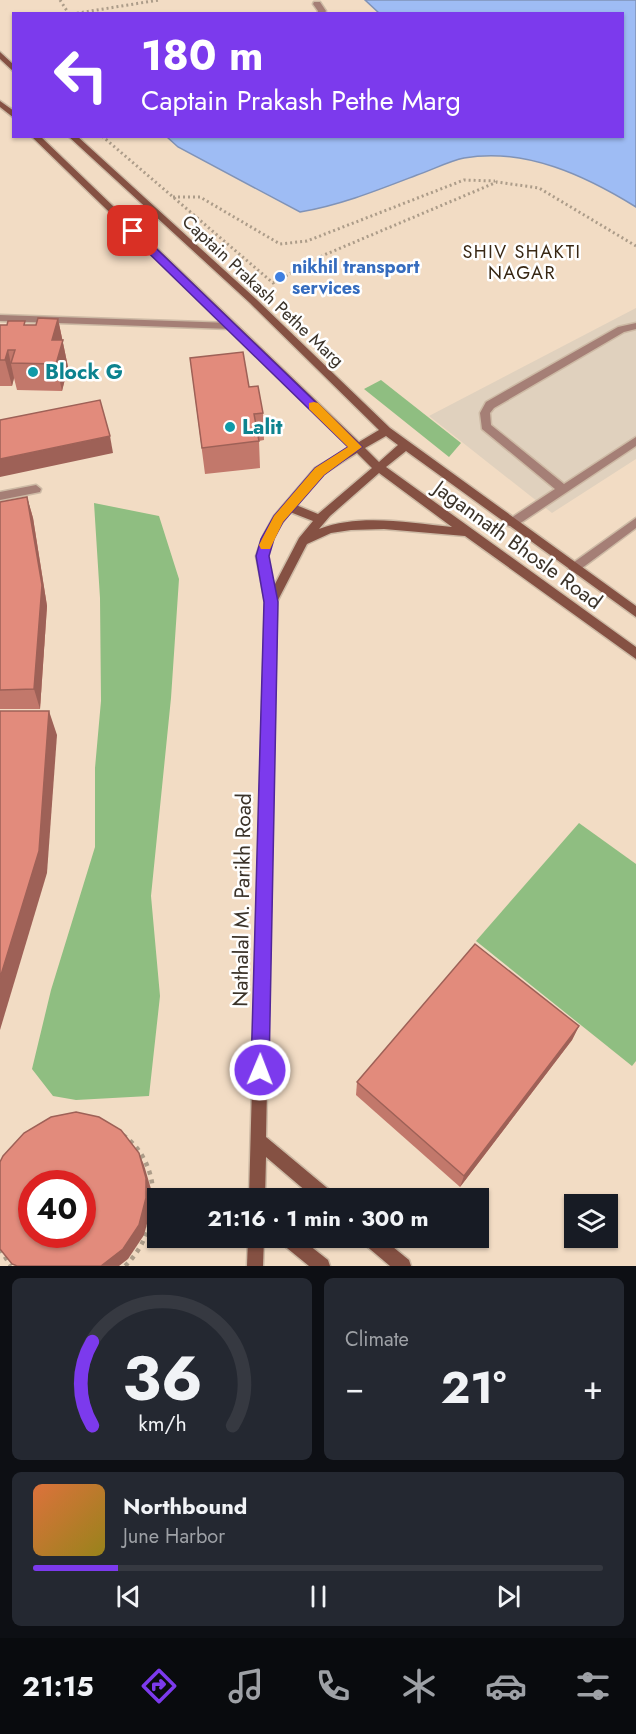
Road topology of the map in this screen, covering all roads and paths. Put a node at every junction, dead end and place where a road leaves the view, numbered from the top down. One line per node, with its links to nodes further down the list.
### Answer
1 (159, 0): 3 (path)
2 (317, 4): 4 (street)
3 (84, 12)
4 (321, 12)
5 (0, 54): 6 (main road)
6 (12, 68)
7 (0, 103): 8 (main road)
8 (12, 114)
9 (37, 138): 16 (main road)
10 (74, 138): 18 (main road, Captain Prakash Pethe Marg)
11 (104, 138): 13 (path)
12 (497, 182): 13 (path); 13 (path); 14 (path)
13 (172, 197)
14 (636, 246)
15 (0, 318): 16 (street)
16 (231, 326): 21 (main road)
17 (636, 326): 24 (street)
18 (386, 431): 20 (main road, Captain Prakash Pethe Marg); 21 (main road, Nathalal M. Parikh Road)
19 (636, 441): 24 (street)
20 (404, 446): 22 (main road, Nathalal M. Parikh Road); 29 (main road, Captain Prakash Pethe Marg)
21 (356, 447): 22 (main road); 26 (main road, Nathalal M. Parikh Road)
22 (378, 467): 27 (main road, Nathalal M. Parikh Road); 30 (main road, Jagannath Bhosle Road)
23 (36, 489): 25 (street)
24 (563, 489): 29 (street)
25 (0, 496)
26 (289, 507): 27 (main road); 33 (main road, Nathalal M. Parikh Road)
27 (321, 520): 31 (main road, Nathalal M. Parikh Road)
28 (636, 522): 32 (street)
29 (512, 523): 32 (main road, Captain Prakash Pethe Marg)
30 (466, 532): 31 (main road); 35 (main road, Jagannath Bhosle Road)
31 (303, 540): 33 (main road, Nathalal M. Parikh Road)
32 (574, 567): 34 (main road, Captain Prakash Pethe Marg)
33 (271, 602): 37 (main road, Nathalal M. Parikh Road)
34 (636, 612)
35 (636, 654)
36 (114, 1130): 44 (path)
37 (258, 1140): 38 (main road, Nathalal M. Parikh Road); 39 (main road)
38 (257, 1188)
39 (314, 1188)
40 (256, 1248): 46 (main road)
41 (300, 1248): 47 (main road)
42 (382, 1248): 48 (main road)
43 (0, 1253): 45 (path)
44 (127, 1265)
45 (11, 1266)
46 (255, 1266)
47 (322, 1266)
48 (404, 1266)

